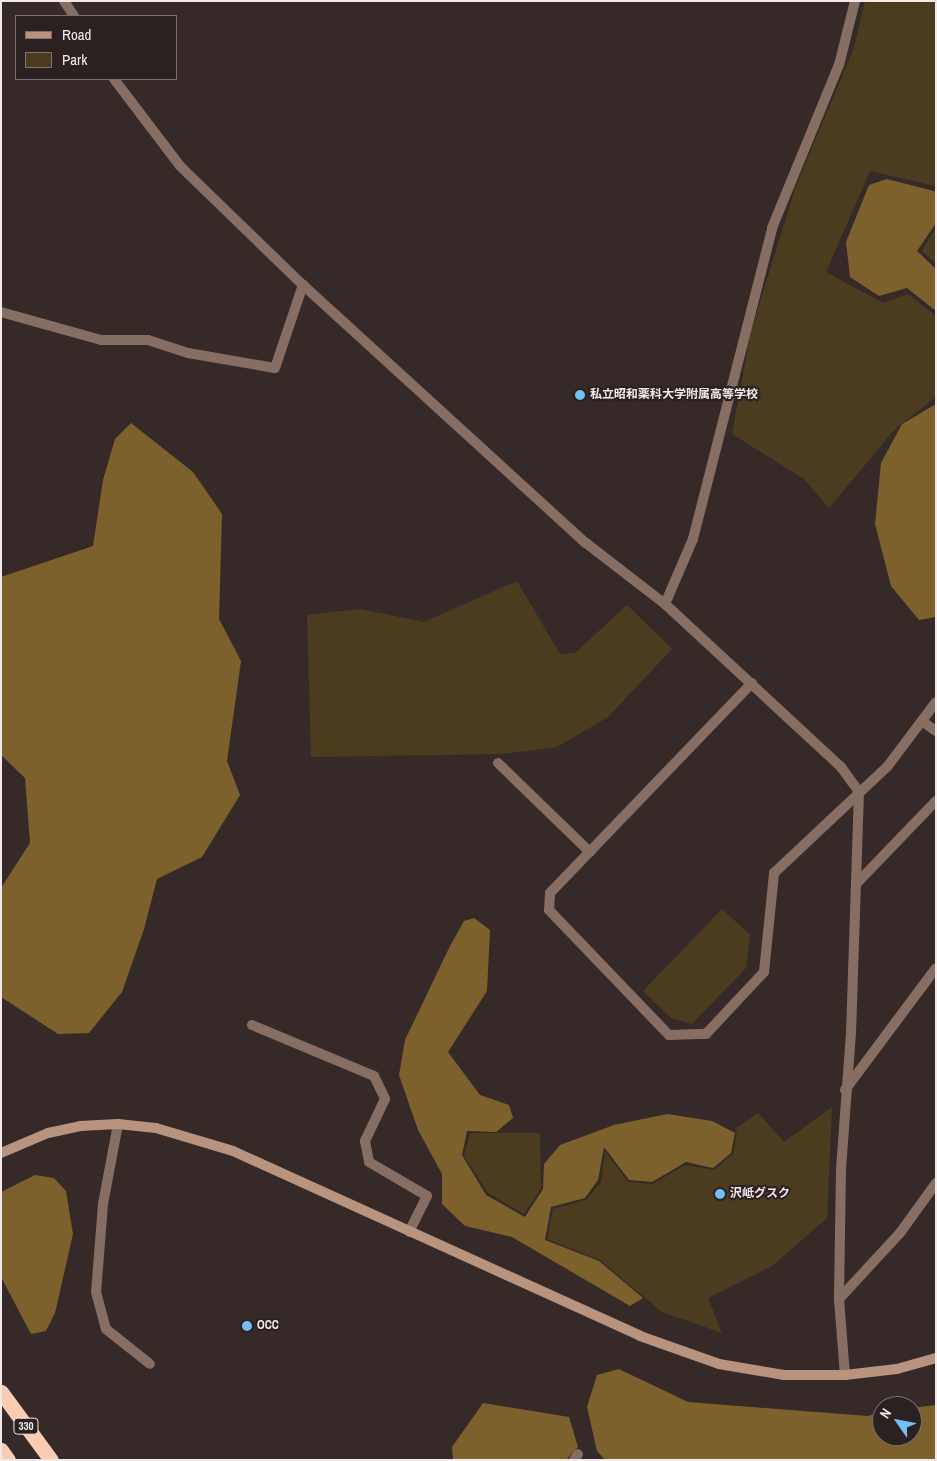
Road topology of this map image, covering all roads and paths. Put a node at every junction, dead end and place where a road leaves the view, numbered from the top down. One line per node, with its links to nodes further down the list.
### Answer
1 (64, 1): 3 (street)
2 (855, 1): 7 (street)
3 (73, 15)
4 (115, 80): 5 (street)
5 (303, 285): 6 (street); 7 (street)
6 (1, 312)
7 (665, 604): 8 (street)
8 (752, 683): 13 (street); 15 (street)
9 (936, 702): 10 (street)
10 (922, 721): 11 (street); 13 (street)
11 (936, 731)
12 (498, 762): 15 (street)
13 (859, 792): 15 (street); 16 (street)
14 (936, 801): 16 (street)
15 (590, 852)
16 (857, 883): 19 (street)
17 (936, 968): 19 (street)
18 (252, 1025): 23 (street)
19 (845, 1091): 24 (street)
20 (118, 1124): 21 (street); 23 (street); 26 (street)
21 (1, 1153)
22 (936, 1183): 24 (street)
23 (409, 1232): 27 (street)
24 (839, 1299): 27 (street)
25 (936, 1358): 27 (street)
26 (150, 1364)
27 (845, 1375)
28 (1, 1392): 31 (highway, 330)
29 (1, 1450): 30 (highway)
30 (8, 1460)
31 (51, 1460)

